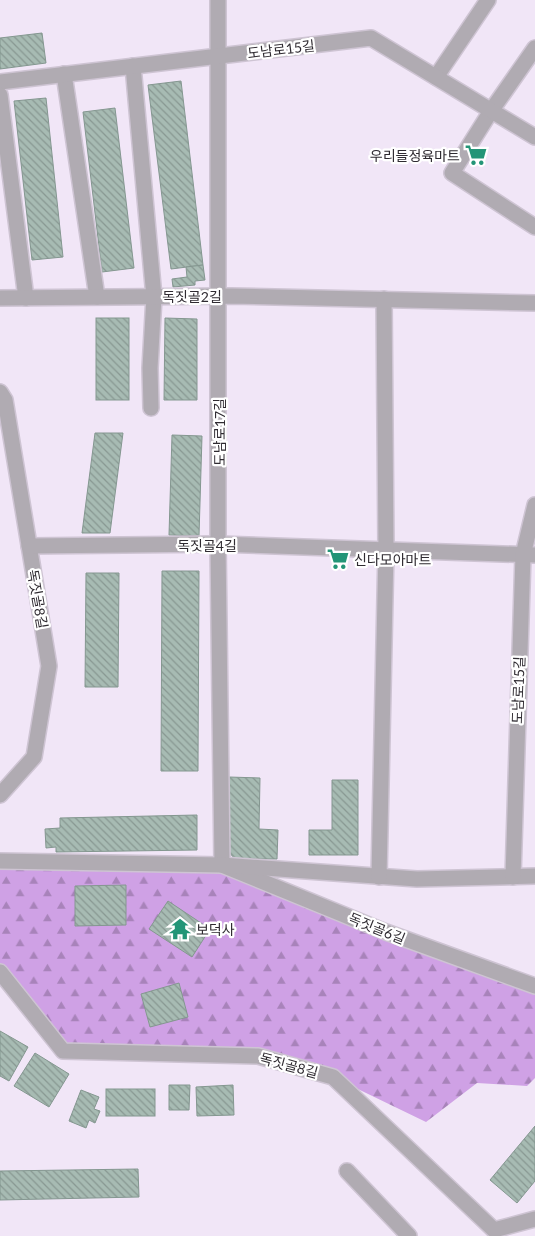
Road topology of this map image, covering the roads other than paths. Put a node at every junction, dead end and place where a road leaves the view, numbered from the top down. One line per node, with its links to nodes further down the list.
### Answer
1 (218, 0): 4 (street, 도남로17길)
2 (488, 0): 7 (street)
3 (535, 48): 10 (street)
4 (218, 56): 5 (street, 도남로15길); 7 (street, 도남로15길); 15 (street, 도남로17길)
5 (133, 66): 6 (street, 도남로15길); 14 (street)
6 (64, 74): 8 (street, 도남로15길); 13 (street)
7 (436, 77): 10 (street, 도남로15길)
8 (0, 82)
9 (0, 95): 17 (street)
10 (491, 111): 11 (street, 도남로15길); 12 (street)
11 (535, 137)
12 (535, 227)
13 (97, 297): 14 (street, 독짓골2길); 17 (street, 독짓골2길)
14 (154, 297): 15 (street, 독짓골2길); 21 (street)
15 (219, 297): 18 (street, 독짓골2길); 23 (street, 도남로17길)
16 (0, 298): 17 (street, 독짓골2길)
17 (26, 298)
18 (384, 299): 19 (street, 독짓골2길); 25 (street)
19 (535, 303)
20 (2, 397): 24 (street, 독짓골8길)
21 (151, 408)
22 (535, 506): 26 (street, 도남로15길)
23 (218, 544): 24 (street, 독짓골4길); 25 (street, 독짓골4길); 29 (street, 도남로17길)
24 (29, 546): 27 (street, 독짓골8길)
25 (386, 550): 26 (street, 독짓골4길); 31 (street)
26 (529, 555): 32 (street, 도남로15길)
27 (0, 795)
28 (0, 861): 29 (street, 독짓골6길)
29 (222, 865): 31 (street, 독짓골6길); 34 (street, 독짓골6길)
30 (535, 876): 32 (street, 독짓골6길)
31 (379, 877): 32 (street, 독짓골6길)
32 (513, 877)
33 (0, 972): 37 (street, 독짓골8길)
34 (535, 986)
35 (347, 1171): 38 (street)
36 (535, 1219): 37 (street, 독짓골8길)
37 (494, 1233)
38 (409, 1236)

